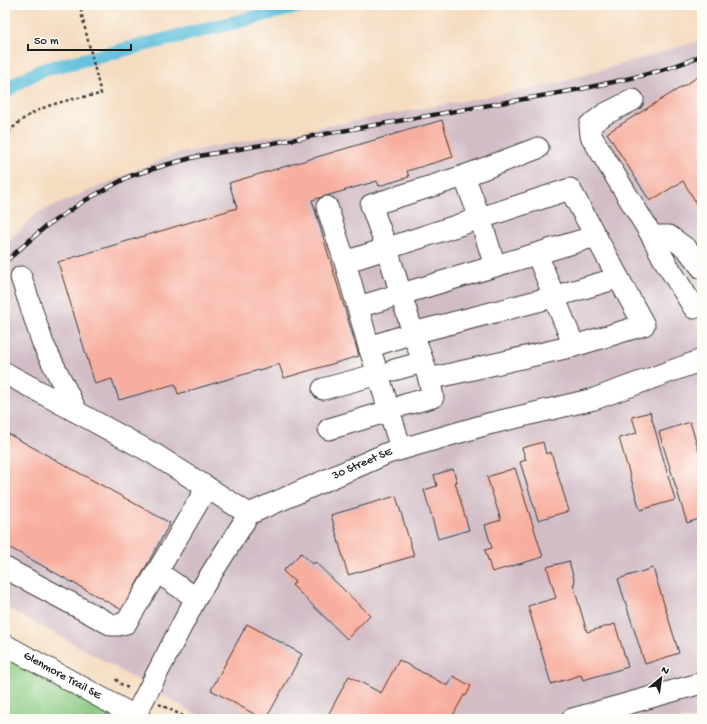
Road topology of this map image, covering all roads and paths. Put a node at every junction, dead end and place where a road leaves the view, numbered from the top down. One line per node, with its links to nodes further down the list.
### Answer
1 (84, 5): 3 (path)
2 (633, 100): 9 (street)
3 (5, 137)
4 (538, 148): 5 (street)
5 (464, 176): 7 (street); 10 (street)
6 (327, 207): 12 (street)
7 (480, 218): 8 (street); 10 (street); 13 (street)
8 (596, 236): 11 (street); 16 (street)
9 (652, 236): 14 (street); 19 (street)
10 (387, 249): 12 (street); 17 (street)
11 (537, 254): 13 (street); 18 (street)
12 (345, 262): 20 (street)
13 (495, 266): 17 (street)
14 (702, 268)
15 (21, 277): 30 (street)
16 (618, 278): 18 (street); 22 (street)
17 (401, 294): 20 (street); 21 (street)
18 (553, 297): 21 (street); 22 (street)
19 (702, 303)
20 (358, 307): 23 (street)
21 (413, 333): 23 (street); 25 (street)
22 (574, 346): 25 (street)
23 (369, 347): 26 (street)
24 (702, 360): 32 (street, 30 Street SE)
25 (426, 371): 26 (street); 29 (street)
26 (386, 372): 28 (street); 29 (street)
27 (5, 373): 30 (street)
28 (323, 389)
29 (397, 408): 31 (street); 32 (street)
30 (77, 412): 33 (street)
31 (329, 429)
32 (401, 449): 34 (street, 30 Street SE)
33 (207, 488): 34 (street); 36 (street)
34 (249, 514): 37 (street)
35 (5, 568): 36 (street)
36 (157, 572): 37 (street)
37 (196, 598): 40 (street)
38 (5, 645): 40 (street, Glenmore Trail SE)
39 (702, 683): 41 (street)
40 (138, 718)
41 (572, 719)

